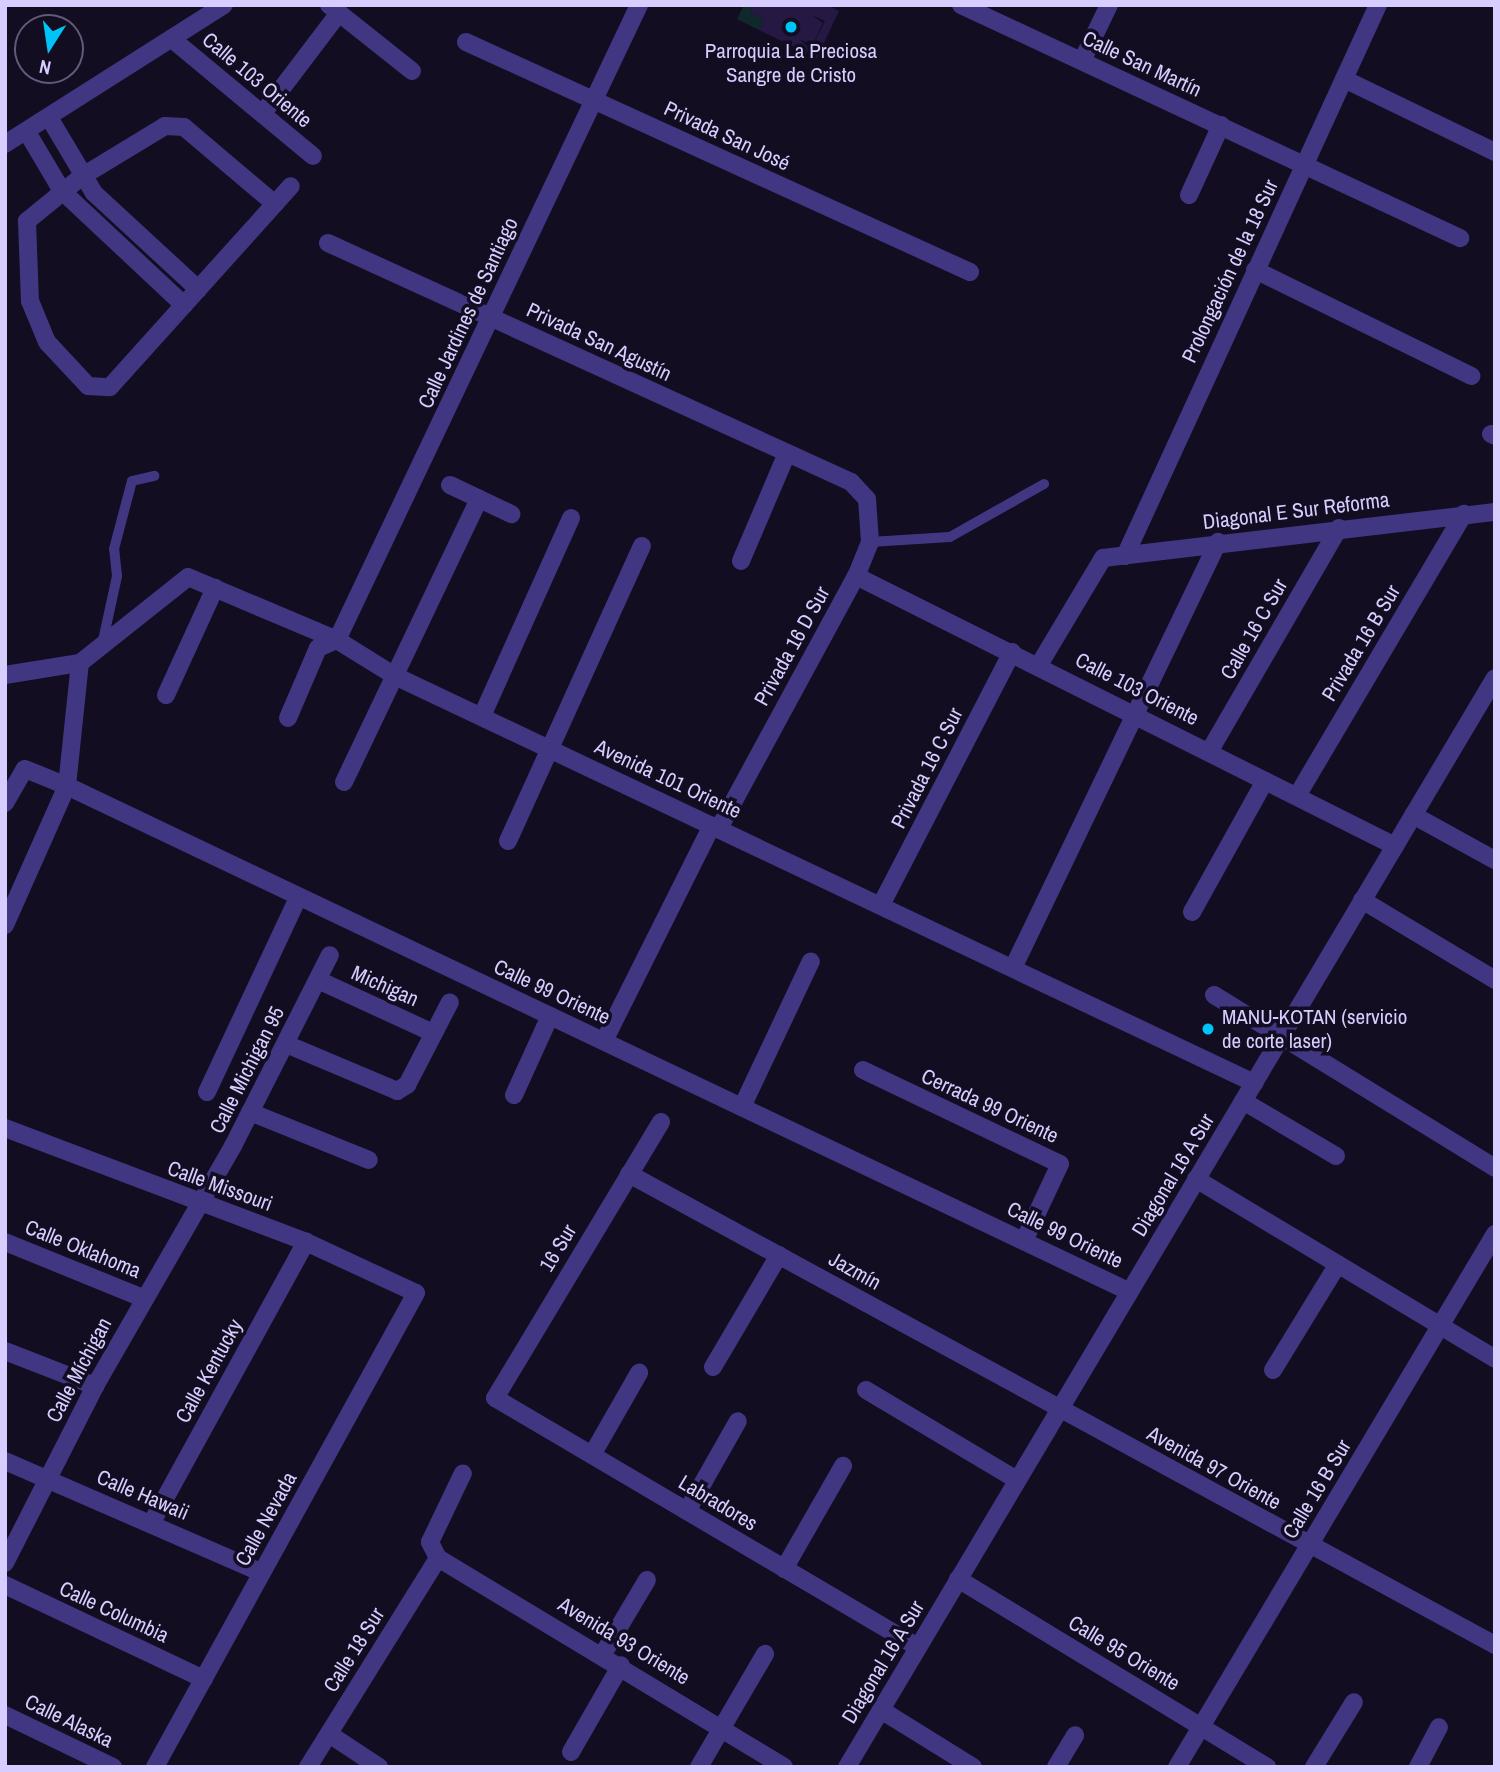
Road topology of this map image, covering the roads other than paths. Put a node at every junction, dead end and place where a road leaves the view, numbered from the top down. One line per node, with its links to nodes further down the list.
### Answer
1 (224, 5): 7 (street)
2 (639, 5): 12 (street, Calle Jardines de Santiago)
3 (961, 5): 9 (street, Calle San Martín)
4 (1109, 5): 9 (street)
5 (1378, 5): 11 (street, Prolongación de la 18 Sur)
6 (335, 9): 10 (street); 13 (street)
7 (172, 38): 13 (street, Calle 103 Oriente); 14 (street)
8 (466, 42): 12 (street, Privada San José)
9 (1082, 61): 15 (street, Calle San Martín)
10 (412, 71)
11 (1344, 79): 18 (street); 20 (street, Prolongación de la 18 Sur)
12 (593, 100): 29 (street, Privada San José); 32 (street, Calle Jardines de Santiago)
13 (263, 113): 19 (street, Calle 103 Oriente)
14 (50, 119): 16 (street); 21 (street)
15 (1221, 125): 20 (street, Calle San Martín); 24 (street)
16 (27, 132): 17 (street); 23 (street)
17 (5, 144)
18 (1495, 152)
19 (313, 156)
20 (1304, 164): 26 (street, Calle San Martín); 28 (street, Prolongación de la 18 Sur)
21 (81, 177): 23 (street); 25 (street); 30 (street)
22 (291, 186): 25 (street)
23 (62, 191): 31 (street); 31 (street)
24 (1189, 195)
25 (275, 204): 30 (street)
26 (1460, 238)
27 (328, 243): 32 (street, Privada San Agustín)
28 (1255, 270): 33 (street); 48 (street, Prolongación de la 18 Sur)
29 (970, 272)
30 (198, 289): 31 (street)
31 (184, 305)
32 (491, 318): 34 (street, Privada San Agustín); 52 (street, Calle Jardines de Santiago)
33 (1471, 376)
34 (787, 453): 36 (street, Privada San Agustín); 49 (street)
35 (154, 476): 53 (lane)
36 (851, 482): 45 (street, Privada 16 D Sur)
37 (1044, 484): 45 (lane)
38 (450, 485): 39 (street)
39 (479, 499): 41 (street); 58 (street)
40 (1495, 512): 42 (street, Diagonal E Sur Reforma)
41 (511, 514)
42 (1464, 514): 44 (street, Diagonal E Sur Reforma); 69 (street, Privada 16 B Sur)
43 (571, 518): 62 (street)
44 (1339, 528): 46 (street, Diagonal E Sur Reforma); 65 (street, Calle 16 C Sur)
45 (870, 542): 50 (street, Privada 16 D Sur)
46 (1218, 542): 48 (street, Diagonal E Sur Reforma); 61 (street)
47 (642, 546): 64 (street)
48 (1125, 556): 56 (street, Diagonal E Sur Reforma)
49 (741, 561)
50 (856, 576): 54 (street, Calle 103 Oriente); 72 (street, Privada 16 D Sur)
51 (215, 589): 52 (street, Avenida 101 Oriente); 53 (street, Avenida 101 Oriente); 60 (street)
52 (337, 640): 58 (street, Avenida 101 Oriente); 63 (street)
53 (102, 645): 55 (street, Avenida 101 Oriente)
54 (1012, 652): 56 (street, Calle 103 Oriente); 78 (street, Privada 16 C Sur)
55 (80, 663): 57 (street); 68 (street)
56 (1039, 665): 61 (street, Calle 103 Oriente)
57 (5, 676)
58 (395, 676): 62 (street, Avenida 101 Oriente); 67 (street)
59 (1495, 678): 71 (street, Diagonal 16 A Sur)
60 (166, 695)
61 (1133, 713): 65 (street, Calle 103 Oriente); 83 (street)
62 (482, 716): 64 (street, Avenida 101 Oriente)
63 (288, 718)
64 (550, 748): 72 (street, Avenida 101 Oriente); 73 (street)
65 (1209, 752): 66 (street, Calle 103 Oriente)
66 (1265, 781): 69 (street, Calle 103 Oriente); 79 (street)
67 (344, 782)
68 (67, 786): 70 (street, Calle 99 Oriente); 76 (street, Calle 99 Oriente); 80 (street)
69 (1297, 796): 74 (street, Calle 103 Oriente)
70 (5, 803)
71 (1413, 815): 74 (street, Diagonal 16 A Sur); 75 (street)
72 (716, 827): 78 (street, Avenida 101 Oriente); 91 (street, Privada 16 D Sur)
73 (508, 841)
74 (1395, 846): 77 (street, Diagonal 16 A Sur)
75 (1495, 860)
76 (298, 898): 88 (street, Calle 99 Oriente); 95 (street)
77 (1362, 900): 85 (street); 90 (street, Diagonal 16 A Sur)
78 (881, 905): 83 (street, Avenida 101 Oriente)
79 (1192, 912)
80 (5, 925)
81 (330, 955): 84 (street, Calle Michigan 95)
82 (811, 961): 98 (street)
83 (1013, 968): 94 (street, Avenida 101 Oriente)
84 (318, 980): 89 (street, Michigan); 92 (street, Calle Michigan 95)
85 (1495, 980)
86 (1214, 995): 90 (street)
87 (450, 1002): 89 (street)
88 (550, 1016): 91 (street, Calle 99 Oriente); 96 (street)
89 (433, 1033): 92 (street)
90 (1282, 1035): 94 (street, Diagonal 16 A Sur); 104 (street)
91 (604, 1041): 98 (street, Calle 99 Oriente)
92 (286, 1044): 99 (street, Calle Michigan 95)
93 (863, 1070): 109 (street, Cerrada 99 Oriente)
94 (1254, 1083): 97 (street, Diagonal 16 A Sur)
95 (207, 1092)
96 (514, 1095)
97 (1244, 1101): 102 (street); 106 (street, Diagonal 16 A Sur)
98 (742, 1107): 109 (street, Calle 99 Oriente)
99 (250, 1112): 103 (street); 107 (street, Calle Michigan 95)
100 (661, 1122): 105 (street, 16 Sur)
101 (5, 1128): 107 (street, Calle Missouri)
102 (1336, 1156)
103 (369, 1160)
104 (1495, 1168)
105 (629, 1174): 112 (street, Jazmín); 125 (street, 16 Sur)
106 (1196, 1179): 113 (street); 114 (street, Diagonal 16 A Sur)
107 (202, 1204): 111 (street, Calle Missouri); 116 (street, Calle Míchigan)
108 (1495, 1234): 117 (street, Calle 16 B Sur)
109 (1024, 1241): 114 (street, Calle 99 Oriente)
110 (5, 1242): 116 (street, Calle Oklahoma)
111 (306, 1242): 115 (street, Calle Missouri); 135 (street, Calle Kentucky)
112 (779, 1255): 120 (street); 126 (street, Jazmín)
113 (1338, 1264): 117 (street); 121 (street)
114 (1130, 1292): 126 (street, Diagonal 16 A Sur)
115 (416, 1293): 140 (street, Calle Nevada)
116 (143, 1298): 123 (street, Calle Míchigan)
117 (1440, 1326): 119 (street); 136 (street, Calle 16 B Sur)
118 (5, 1350): 123 (street)
119 (1495, 1359)
120 (713, 1367)
121 (1273, 1370)
122 (639, 1373): 128 (street)
123 (95, 1386): 132 (street, Calle Míchigan)
124 (866, 1390): 133 (street)
125 (495, 1398): 128 (street, Labradores)
126 (1060, 1408): 133 (street, Diagonal 16 A Sur); 136 (street, Avenida 97 Oriente)
127 (738, 1421): 134 (street)
128 (593, 1455): 134 (street, Labradores)
129 (5, 1461): 132 (street, Calle Hawaii)
130 (843, 1466): 139 (street)
131 (463, 1473): 137 (street)
132 (48, 1480): 135 (street, Calle Hawaii); 138 (street, Calle Míchigan)
133 (1017, 1480): 141 (street, Diagonal 16 A Sur)
134 (687, 1511): 139 (street, Labradores)
135 (152, 1521): 140 (street, Calle Hawaii)
136 (1309, 1547): 144 (street, Avenida 97 Oriente); 153 (street, Calle 16 B Sur)
137 (438, 1558): 146 (street, Avenida 93 Oriente); 156 (street, Calle 18 Sur)
138 (5, 1563)
139 (784, 1569): 145 (street, Labradores)
140 (262, 1573): 149 (street, Calle Nevada)
141 (958, 1579): 145 (street, Diagonal 16 A Sur); 153 (street, Calle 95 Oriente)
142 (647, 1580): 146 (street)
143 (5, 1585): 149 (street, Calle Columbia)
144 (1495, 1644)
145 (918, 1647): 151 (street, Diagonal 16 A Sur)
146 (603, 1654): 148 (street, Avenida 93 Oriente)
147 (765, 1654): 155 (street)
148 (621, 1665): 155 (street, Avenida 93 Oriente); 158 (street)
149 (204, 1679): 160 (street, Calle Nevada)
150 (1354, 1702): 170 (street)
151 (881, 1710): 165 (street, Diagonal 16 A Sur); 166 (street)
152 (5, 1715): 159 (street, Calle Alaska)
153 (1200, 1727): 168 (street, Calle 16 B Sur); 169 (street, Calle 95 Oriente)
154 (1439, 1727): 171 (street)
155 (721, 1728): 163 (street); 164 (street, Avenida 93 Oriente)
156 (329, 1734): 161 (street, Calle 18 Sur); 162 (street)
157 (1075, 1735): 167 (street)
158 (571, 1752)
159 (113, 1767)
160 (155, 1767)
161 (308, 1767)
162 (379, 1767)
163 (699, 1767)
164 (785, 1767)
165 (847, 1767)
166 (973, 1767)
167 (1056, 1767)
168 (1177, 1767)
169 (1267, 1767)
170 (1314, 1767)
171 (1418, 1767)

